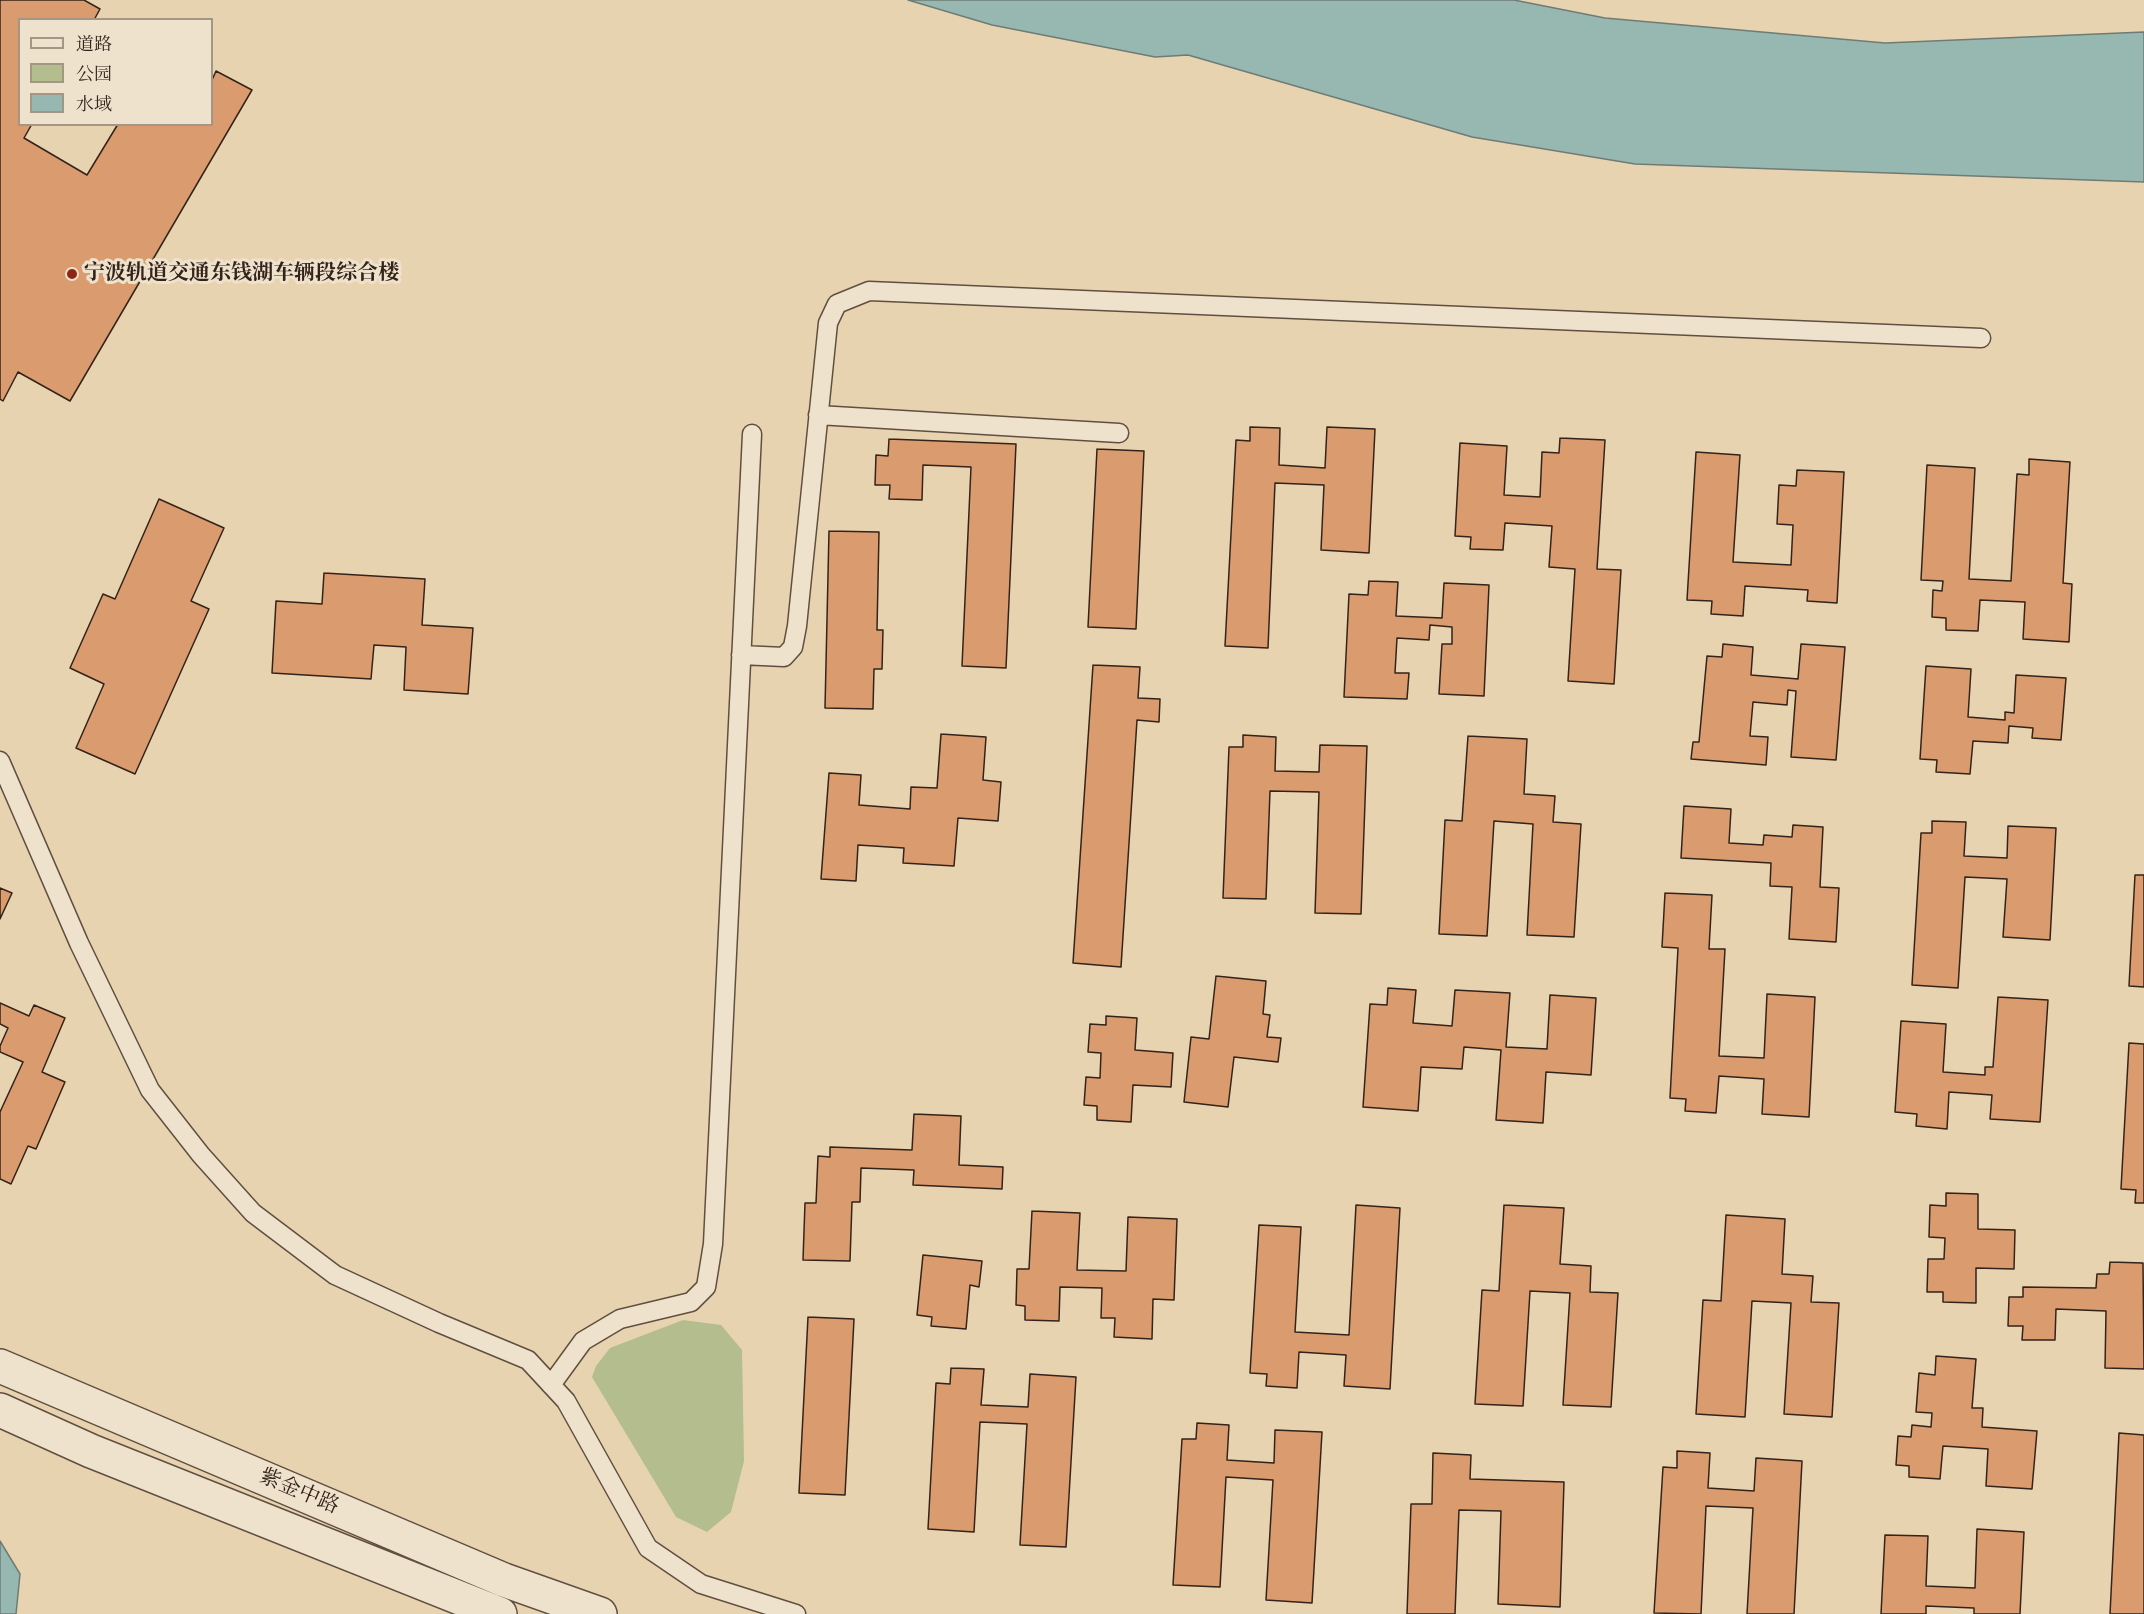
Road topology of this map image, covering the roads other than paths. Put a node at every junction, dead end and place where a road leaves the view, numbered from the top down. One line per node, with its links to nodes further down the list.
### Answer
1 (1980, 338): 2 (lane)
2 (818, 415): 3 (lane); 5 (lane)
3 (1119, 433)
4 (752, 434): 5 (lane)
5 (741, 655): 8 (lane)
6 (0, 761): 8 (lane)
7 (0, 1366): 11 (street, 紫金中路)
8 (551, 1385): 12 (lane)
9 (0, 1410): 10 (street, 紫金中路)
10 (500, 1614)
11 (600, 1614)
12 (796, 1614)

